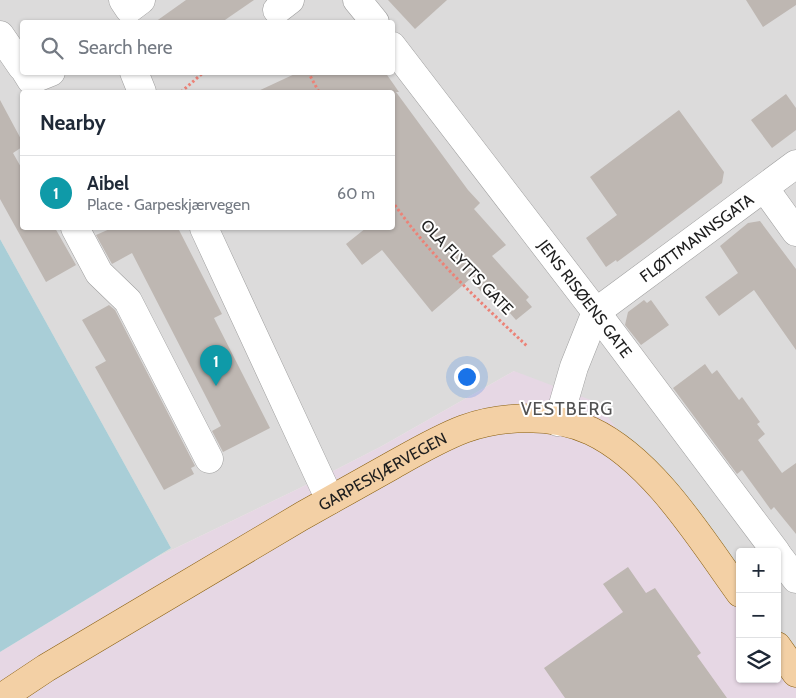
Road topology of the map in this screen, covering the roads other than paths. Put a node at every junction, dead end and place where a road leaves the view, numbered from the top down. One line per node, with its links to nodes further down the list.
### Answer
1 (357, 0): 2 (street)
2 (372, 20)
3 (0, 35): 5 (street)
4 (395, 50): 13 (street, JENS RISØENS GATE)
5 (20, 60)
6 (135, 75): 7 (street)
7 (141, 90)
8 (796, 164): 9 (street, FLØTTMANNSGATA)
9 (765, 189): 12 (street); 13 (street, FLØTTMANNSGATA)
10 (76, 230): 15 (street)
11 (205, 230): 16 (street)
12 (796, 232)
13 (596, 312): 14 (street); 17 (street, JENS RISØENS GATE)
14 (558, 422): 16 (main road, GARPESKJÆRVEGEN); 20 (main road, GARPESKJÆRVEGEN)
15 (209, 459)
16 (330, 500): 23 (main road, GARPESKJÆRVEGEN)
17 (772, 548)
18 (781, 560): 19 (street, JENS RISØENS GATE)
19 (796, 579)
20 (736, 588)
21 (781, 652): 22 (main road)
22 (796, 673)
23 (1, 696)

